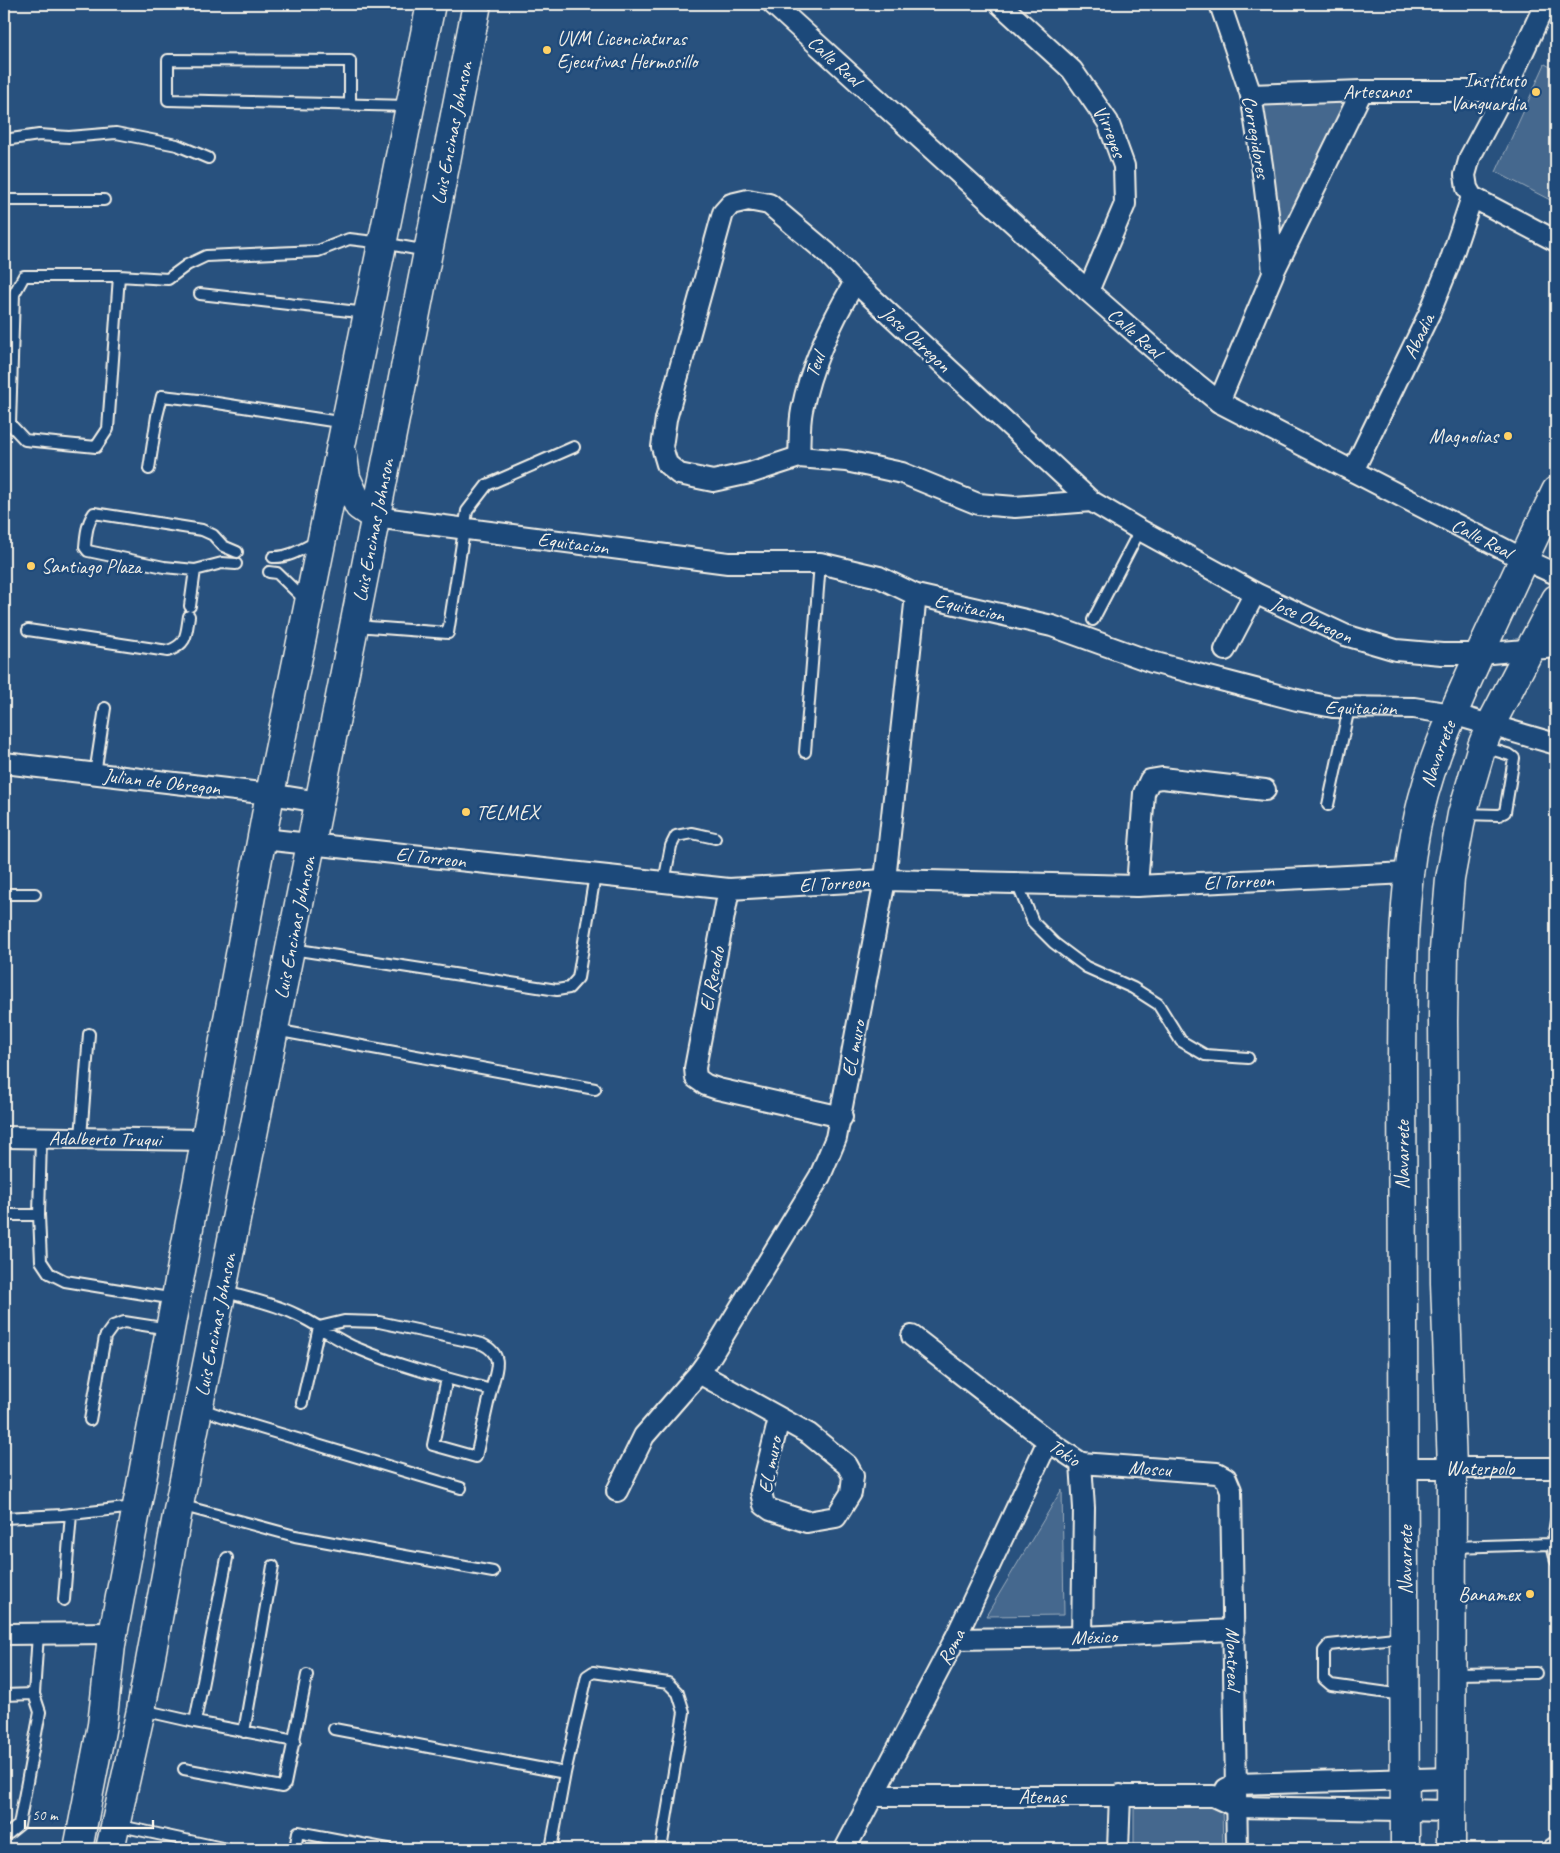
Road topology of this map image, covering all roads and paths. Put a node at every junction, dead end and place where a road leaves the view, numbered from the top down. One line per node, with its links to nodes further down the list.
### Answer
1 (431, 4): 11 (main road)
2 (477, 4): 19 (main road, Luis Encinas Johnson)
3 (773, 4): 23 (street, Calle Real)
4 (1000, 4): 23 (street, Virreyes)
5 (1220, 4): 9 (street, Corregidores)
6 (1544, 4): 8 (street)
7 (1362, 91): 8 (street, Artesanos); 9 (street, Artesanos); 20 (street, Corregidores)
8 (1505, 91): 14 (street)
9 (1251, 95): 20 (street, Corregidores)
10 (350, 104): 10 (lane); 11 (lane)
11 (410, 106): 18 (main road)
12 (4, 140): 13 (lane)
13 (208, 158)
14 (1472, 197): 17 (street); 32 (street, Abadia)
15 (4, 200): 16 (lane)
16 (104, 200)
17 (1556, 241)
18 (383, 243): 19 (lane); 21 (lane); 25 (main road)
19 (428, 251): 35 (main road, Luis Encinas Johnson)
20 (1273, 274): 26 (street, Corregidores)
21 (120, 276): 21 (lane)
22 (855, 282): 30 (street, Teul); 30 (street, Jose Obregon); 34 (street, Jose Obregon)
23 (1088, 291): 26 (street, Calle Real)
24 (200, 294): 25 (lane)
25 (368, 314): 27 (main road)
26 (1219, 402): 32 (street, Calle Real)
27 (346, 423): 29 (main road); 31 (lane)
28 (574, 447): 36 (lane)
29 (342, 449): 35 (main road); 38 (main road)
30 (799, 456): 34 (street)
31 (150, 469)
32 (1353, 471): 42 (street, Calle Real)
33 (1556, 492): 42 (main road, Navarrete)
34 (1091, 500): 37 (street, Jose Obregon)
35 (375, 517): 36 (street, Equitacion); 54 (main road, Luis Encinas Johnson)
36 (463, 529): 45 (street, Equitacion); 54 (lane)
37 (1140, 530): 49 (street, Jose Obregon); 53 (lane)
38 (324, 539): 41 (lane); 52 (main road)
39 (223, 546): 40 (lane); 43 (lane); 46 (lane)
40 (237, 552)
41 (272, 557)
42 (1523, 558): 48 (street, Calle Real); 58 (main road, Navarrete)
43 (222, 563): 44 (lane); 46 (lane)
44 (236, 564)
45 (820, 564): 50 (street, Equitacion); 64 (lane)
46 (195, 570): 55 (lane)
47 (269, 572): 52 (lane)
48 (1556, 574)
49 (1254, 593): 57 (street); 58 (street, Jose Obregon)
50 (916, 596): 60 (street, Equitacion); 77 (street, EL muro)
51 (1556, 599): 56 (main road, Navarrete)
52 (310, 605): 68 (main road)
53 (1093, 620)
54 (354, 626): 69 (main road, Luis Encinas Johnson)
55 (28, 630)
56 (1544, 648): 58 (street, Jose Obregon); 62 (main road, Navarrete)
57 (1225, 650)
58 (1480, 654): 61 (main road, Navarrete)
59 (105, 708): 66 (lane)
60 (1350, 708): 61 (street, Equitacion); 70 (lane)
61 (1452, 714): 62 (street, Equitacion); 75 (main road, Navarrete)
62 (1486, 735): 63 (street, Equitacion); 71 (main road, Navarrete); 71 (lane)
63 (1556, 744)
64 (805, 752)
65 (4, 763): 66 (street, Julian de Obregon)
66 (95, 774): 68 (street, Julian de Obregon)
67 (1265, 790): 80 (street)
68 (270, 794): 69 (street, Julian de Obregon); 73 (main road)
69 (319, 802): 74 (main road, Luis Encinas Johnson)
70 (1328, 805)
71 (1462, 814): 97 (main road, Navarrete)
72 (715, 838): 78 (lane)
73 (263, 840): 74 (street, El Torreon); 93 (main road)
74 (312, 844): 76 (street, El Torreon); 84 (main road, Luis Encinas Johnson)
75 (1408, 873): 80 (street, El Torreon); 94 (main road, Navarrete)
76 (595, 875): 78 (street, El Torreon); 84 (lane)
77 (885, 880): 79 (street, El Torreon); 81 (street, El Torreon); 89 (street, EL muro)
78 (664, 882): 81 (street, El Torreon)
79 (1017, 883): 80 (street, El Torreon); 87 (lane)
80 (1137, 886)
81 (730, 889): 89 (street, El Recodo)
82 (4, 894): 83 (lane)
83 (35, 894)
84 (290, 949): 85 (main road, Luis Encinas Johnson)
85 (274, 1030): 88 (lane); 98 (main road, Luis Encinas Johnson)
86 (88, 1034): 92 (lane)
87 (1248, 1058)
88 (595, 1089)
89 (842, 1117): 103 (street, EL muro)
90 (41, 1136): 91 (street, Adalberto Truqui); 92 (street, Adalberto Truqui); 96 (lane)
91 (4, 1137)
92 (80, 1137): 93 (street, Adalberto Truqui)
93 (206, 1140): 99 (main road)
94 (1402, 1183): 97 (main road); 113 (main road, Navarrete)
95 (4, 1215): 96 (lane)
96 (39, 1215): 99 (lane)
97 (1445, 1283): 112 (main road, Navarrete)
98 (222, 1291): 100 (lane); 107 (main road, Luis Encinas Johnson)
99 (176, 1299): 101 (main road)
100 (319, 1327): 104 (lane); 105 (lane); 106 (lane)
101 (170, 1329): 109 (lane); 119 (main road)
102 (912, 1336): 110 (street, Tokio)
103 (699, 1373): 108 (street, EL muro); 117 (street)
104 (447, 1378): 105 (lane); 105 (lane)
105 (491, 1390)
106 (302, 1402)
107 (198, 1407): 116 (lane); 118 (main road, Luis Encinas Johnson)
108 (779, 1419): 108 (street, EL muro)
109 (90, 1420)
110 (1048, 1441): 111 (street, Tokio); 136 (street, Roma)
111 (1081, 1463): 115 (street, Moscu); 133 (street, Tokio)
112 (1452, 1467): 113 (street, Waterpolo); 114 (street, Waterpolo); 124 (main road, Navarrete)
113 (1405, 1468): 134 (main road, Navarrete)
114 (1556, 1468)
115 (1217, 1473): 130 (street, Montreal)
116 (461, 1488)
117 (617, 1491)
118 (178, 1505): 128 (lane); 143 (main road, Luis Encinas Johnson)
119 (136, 1507): 120 (lane); 135 (main road)
120 (71, 1514): 121 (lane); 129 (lane)
121 (4, 1518)
122 (1556, 1521): 123 (lane)
123 (1552, 1544): 124 (lane); 126 (lane)
124 (1452, 1547): 138 (main road, Navarrete)
125 (227, 1558): 144 (lane)
126 (1556, 1561)
127 (273, 1566): 146 (lane)
128 (493, 1572)
129 (64, 1600)
130 (1233, 1630): 133 (street, México); 152 (street, Montreal)
131 (4, 1634): 132 (street)
132 (38, 1634): 135 (street); 140 (lane)
133 (1082, 1637): 136 (street, México)
134 (1405, 1637): 142 (main road, Navarrete); 142 (lane)
135 (112, 1639): 161 (main road); 162 (main road)
136 (955, 1639): 154 (street, Roma)
137 (1536, 1673): 138 (lane)
138 (1452, 1674): 150 (main road, Navarrete)
139 (307, 1676): 147 (lane)
140 (34, 1694): 141 (lane); 159 (lane)
141 (4, 1695)
142 (1405, 1695): 151 (main road, Navarrete)
143 (141, 1710): 144 (lane); 160 (main road, Luis Encinas Johnson)
144 (194, 1722): 146 (lane)
145 (334, 1729): 149 (lane)
146 (244, 1732): 147 (lane)
147 (295, 1741): 148 (lane)
148 (184, 1769)
149 (565, 1773): 166 (lane); 167 (lane)
150 (1451, 1778): 151 (street, Atenas); 158 (main road, Navarrete)
151 (1406, 1779): 152 (street, Atenas); 157 (main road, Navarrete)
152 (1236, 1784): 155 (street, Atenas); 156 (street, Montreal)
153 (1120, 1795): 154 (street, Atenas); 155 (street, Atenas); 169 (street)
154 (872, 1796): 168 (street, Roma)
155 (1213, 1796): 156 (street, Atenas)
156 (1237, 1807): 157 (street, Atenas); 170 (street, Montreal)
157 (1406, 1810): 158 (street, Atenas); 171 (main road, Navarrete)
158 (1451, 1810): 172 (main road, Navarrete)
159 (4, 1834)
160 (112, 1837): 163 (lane)
161 (58, 1849)
162 (78, 1849)
163 (227, 1849)
164 (295, 1849): 165 (lane)
165 (388, 1849)
166 (551, 1849)
167 (661, 1849)
168 (845, 1849)
169 (1118, 1849)
170 (1237, 1849)
171 (1406, 1849)
172 (1451, 1849)

